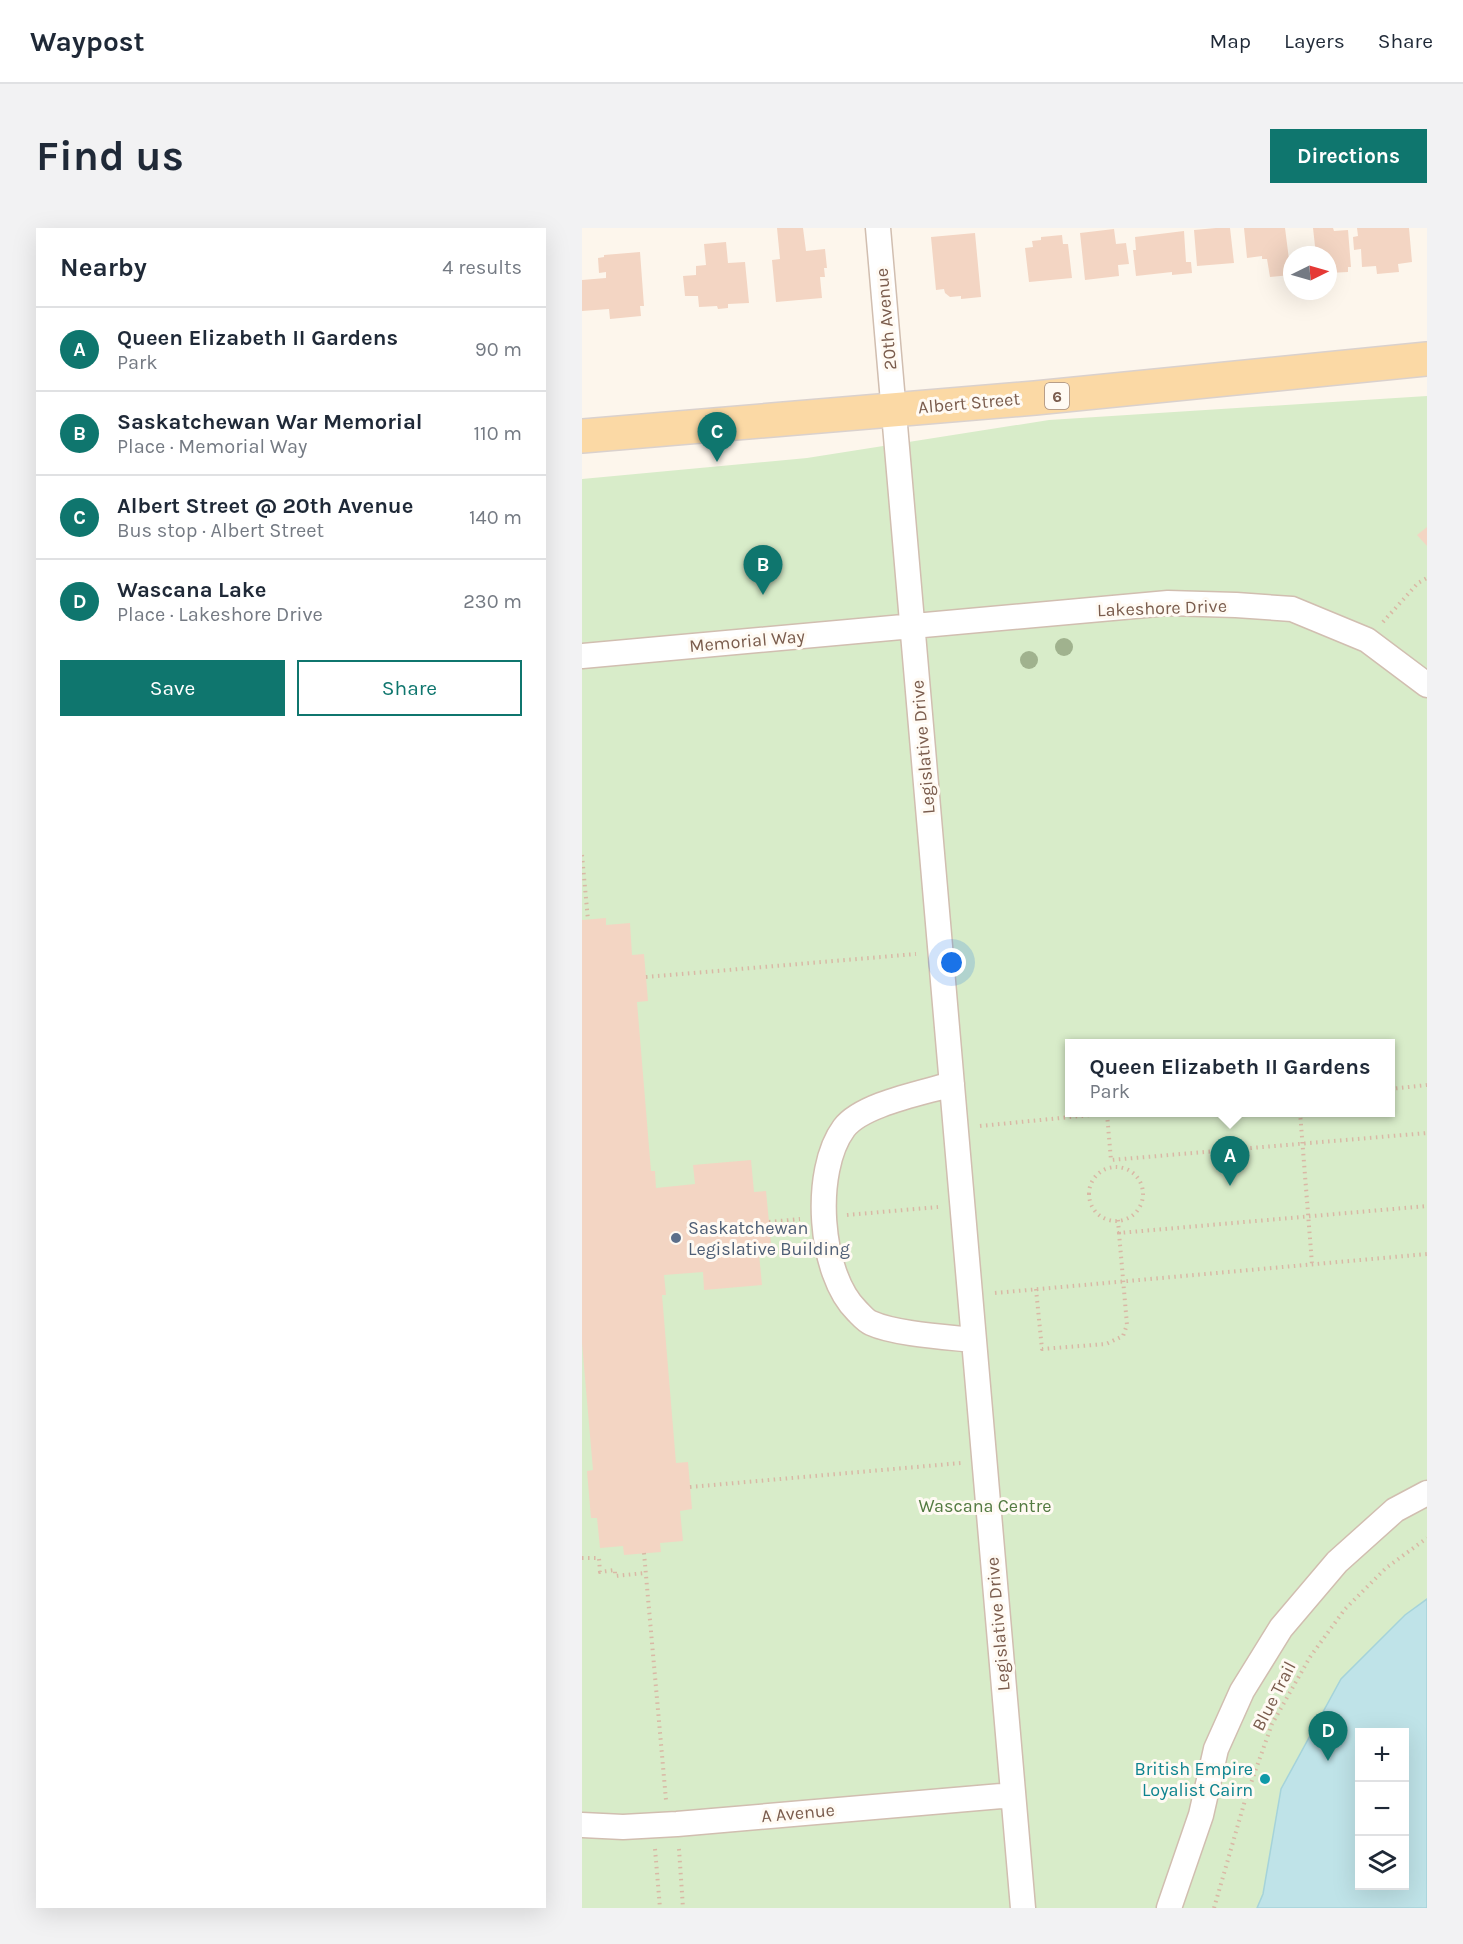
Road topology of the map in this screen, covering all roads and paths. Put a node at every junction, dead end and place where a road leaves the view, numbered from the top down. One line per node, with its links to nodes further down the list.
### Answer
1 (878, 228): 3 (street, 20th Avenue)
2 (1427, 359): 3 (main road, Albert Street / 6)
3 (894, 410): 4 (main road, Albert Street / 6); 6 (street, Legislative Drive)
4 (582, 436)
5 (1427, 578): 7 (path)
6 (913, 626): 7 (street, Lakeshore Drive); 8 (street, Memorial Way); 12 (street, Legislative Drive)
7 (1367, 640): 9 (street, Lakeshore Drive)
8 (582, 656)
9 (1427, 685)
10 (582, 855): 11 (path)
11 (582, 917)
12 (941, 951): 13 (path); 14 (street, Legislative Drive)
13 (646, 977)
14 (952, 1084): 20 (street, Legislative Drive); 28 (street)
15 (1427, 1085): 16 (path)
16 (1395, 1088)
17 (1077, 1117): 20 (path)
18 (1107, 1117): 23 (path)
19 (1300, 1117): 22 (path)
20 (956, 1129): 25 (street, Legislative Drive)
21 (1427, 1133): 22 (path)
22 (1303, 1143): 23 (path); 27 (path)
23 (1111, 1161): 24 (path)
24 (1112, 1167): 29 (path); 29 (path)
25 (962, 1205): 28 (path); 36 (street, Legislative Drive)
26 (1427, 1206): 27 (path)
27 (1308, 1216): 31 (path); 33 (path)
28 (824, 1217): 30 (path); 37 (street)
29 (1118, 1220): 31 (path)
30 (769, 1222)
31 (1119, 1233): 34 (path)
32 (1427, 1254): 33 (path)
33 (1312, 1264): 34 (path)
34 (1123, 1281): 35 (path); 35 (path)
35 (1036, 1289): 36 (path)
36 (970, 1295): 37 (street, Legislative Drive)
37 (974, 1340): 38 (street, Legislative Drive)
38 (984, 1461): 39 (path); 45 (street, Legislative Drive)
39 (690, 1487)
40 (1427, 1493): 51 (street)
41 (1427, 1538): 52 (path, Blue Trail)
42 (644, 1553): 44 (path)
43 (582, 1558): 44 (path)
44 (645, 1573): 46 (path)
45 (1013, 1795): 46 (street, A Avenue); 50 (street, Legislative Drive)
46 (666, 1824): 47 (street, A Avenue); 48 (path); 49 (path)
47 (582, 1825)
48 (660, 1908)
49 (683, 1908)
50 (1023, 1908)
51 (1169, 1908)
52 (1214, 1908)

